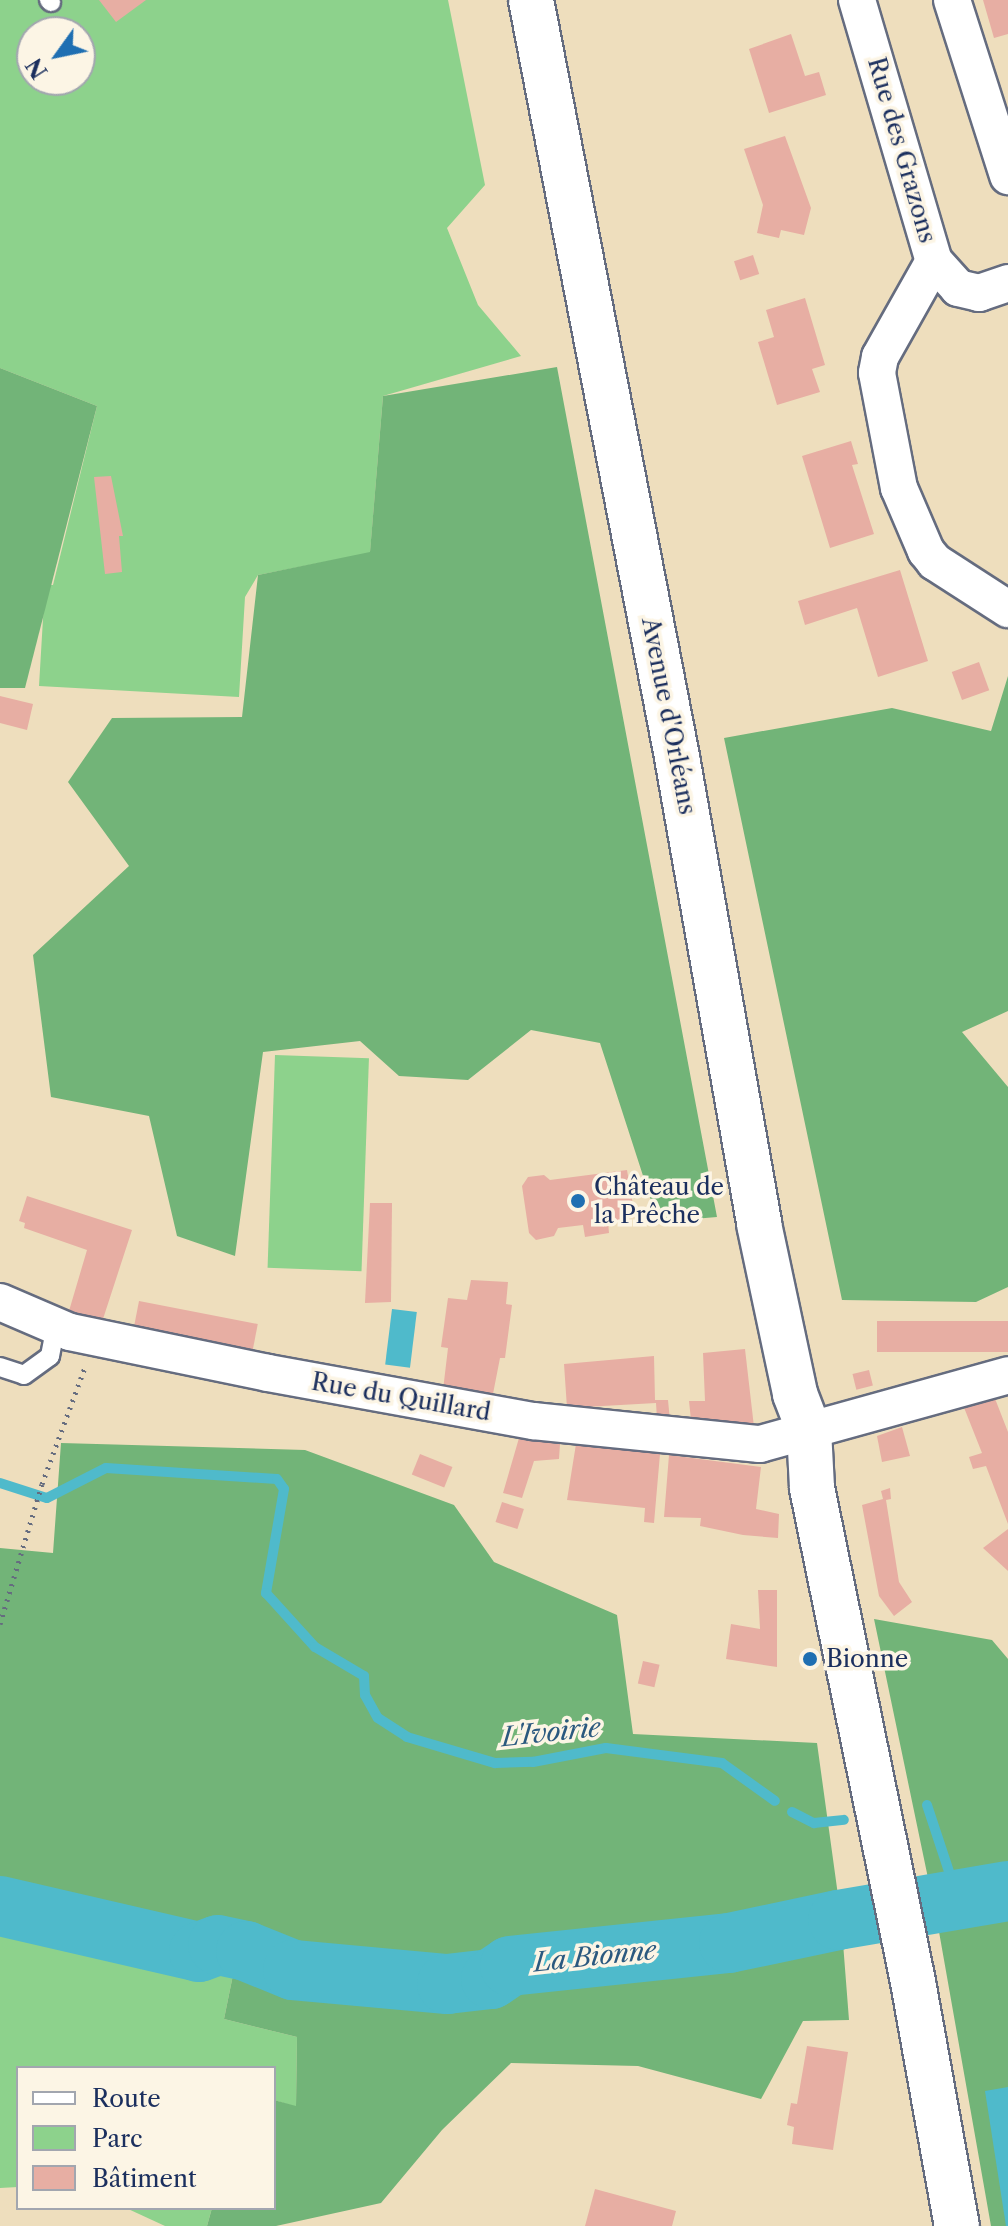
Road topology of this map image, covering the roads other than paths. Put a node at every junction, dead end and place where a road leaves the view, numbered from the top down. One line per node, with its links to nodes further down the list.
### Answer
1 (531, 0): 12 (main road, Avenue d'Orléans)
2 (857, 0): 5 (street, Rue des Grazons)
3 (952, 0): 4 (street)
4 (1008, 176)
5 (934, 261): 6 (street, Rue des Grazons); 7 (street)
6 (1008, 283)
7 (1008, 609)
8 (0, 1302): 9 (street, Rue du Quillard)
9 (56, 1326): 10 (lane); 12 (street, Rue du Quillard)
10 (0, 1367)
11 (1008, 1375): 12 (street, Rue du Quillard)
12 (809, 1430): 13 (main road, Avenue d'Orléans)
13 (957, 2226)

